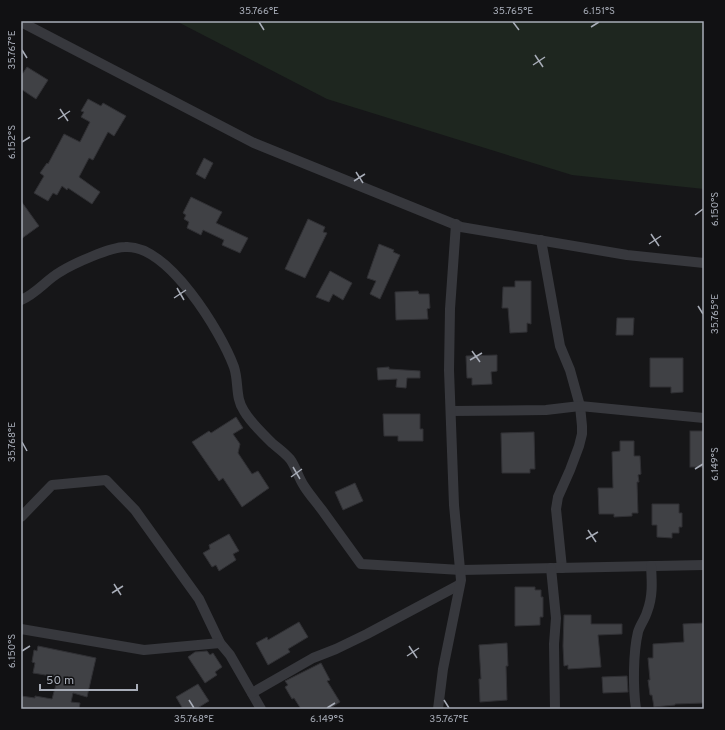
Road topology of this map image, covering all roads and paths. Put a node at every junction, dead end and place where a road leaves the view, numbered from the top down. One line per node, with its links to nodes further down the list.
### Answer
1 (21, 22): 2 (street)
2 (456, 224): 3 (street); 7 (street)
3 (541, 240): 4 (street); 6 (street)
4 (704, 263)
5 (21, 300): 14 (street)
6 (580, 406): 7 (street); 8 (street); 13 (street)
7 (451, 411): 14 (street)
8 (704, 418)
9 (21, 517): 17 (street)
10 (704, 565): 11 (street)
11 (651, 566): 13 (street); 22 (street)
12 (551, 568): 13 (street); 14 (street); 21 (street)
13 (562, 568)
14 (461, 570): 15 (street)
15 (459, 585): 18 (street); 20 (street)
16 (21, 629): 17 (street)
17 (220, 643): 18 (street)
18 (252, 693): 19 (street)
19 (261, 709)
20 (438, 709)
21 (555, 709)
22 (636, 709)

